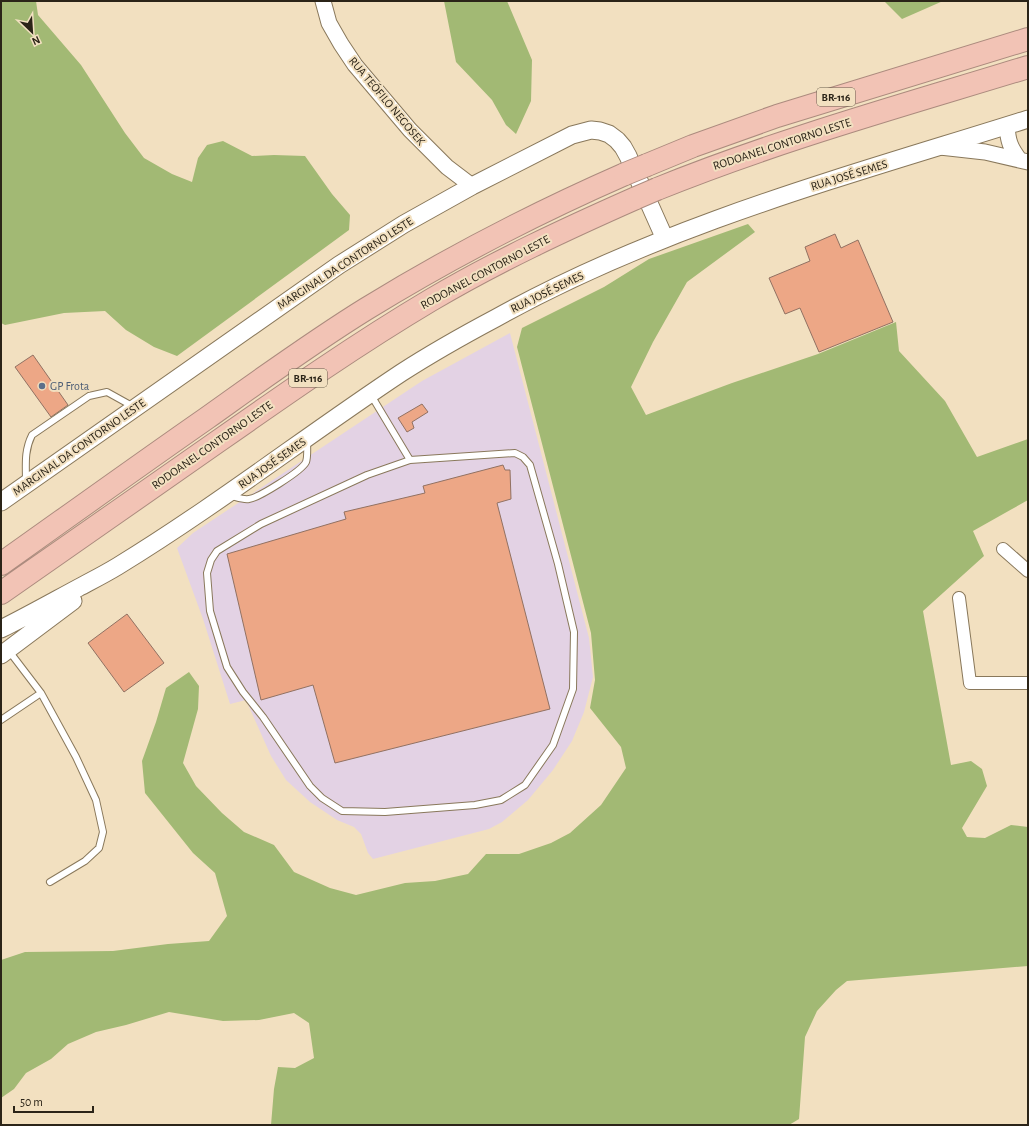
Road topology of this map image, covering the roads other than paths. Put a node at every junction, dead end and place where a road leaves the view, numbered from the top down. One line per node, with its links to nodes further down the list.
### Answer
1 (323, 1): 8 (street, RUA TEÓFILO NEGOSEK)
2 (1028, 38): 16 (highway, RODOANEL CONTORNO LESTE / BR-116, bridge)
3 (1028, 67): 19 (highway, RODOANEL CONTORNO LESTE / BR-116, bridge)
4 (1028, 119): 5 (main road, RUA JOSÉ SEMES)
5 (1007, 126): 6 (main road, RUA JOSÉ SEMES); 7 (street)
6 (940, 147): 7 (street); 9 (main road, RUA JOSÉ SEMES)
7 (1024, 160)
8 (472, 186): 9 (main road, MARGINAL DA CONTORNO LESTE); 11 (main road, MARGINAL DA CONTORNO LESTE)
9 (665, 238): 10 (main road, RUA JOSÉ SEMES)
10 (371, 394): 12 (lane); 17 (main road, RUA JOSÉ SEMES)
11 (136, 408): 13 (main road, MARGINAL DA CONTORNO LESTE); 13 (lane)
12 (410, 460): 12 (lane)
13 (26, 484): 14 (main road, MARGINAL DA CONTORNO LESTE)
14 (1, 502)
15 (1003, 550): 18 (street)
16 (1, 564)
17 (117, 567): 21 (main road, RUA JOSÉ SEMES); 22 (main road, RUA JOSÉ SEMES)
18 (1028, 571)
19 (1, 593)
20 (959, 598): 23 (street)
21 (1, 629)
22 (4, 652): 24 (lane)
23 (1028, 683)
24 (41, 693): 25 (lane); 26 (lane)
25 (1, 720)
26 (50, 882)

